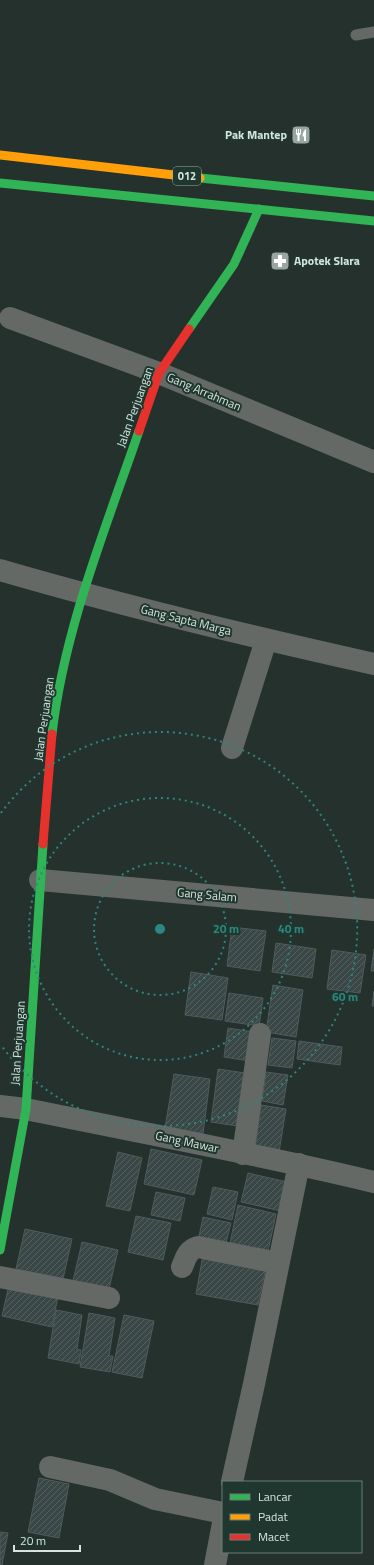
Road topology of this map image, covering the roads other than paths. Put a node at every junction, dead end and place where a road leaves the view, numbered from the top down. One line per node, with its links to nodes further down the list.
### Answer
1 (374, 32): 2 (lane)
2 (356, 35)
3 (0, 155): 4 (street, 012)
4 (25, 157): 6 (street); 7 (street, 012)
5 (0, 183): 6 (street, 012)
6 (21, 185): 8 (street, 012)
7 (374, 196)
8 (259, 209): 9 (street, 012); 11 (street, Jalan Perjuangan)
9 (374, 221)
10 (10, 318): 11 (street, Gang Arrahman)
11 (158, 373): 12 (street, Gang Arrahman); 14 (street, Jalan Perjuangan)
12 (374, 462)
13 (0, 570): 14 (street, Gang Sapta Marga)
14 (83, 594): 15 (street, Gang Sapta Marga); 18 (street, Jalan Perjuangan)
15 (266, 640): 16 (street, Gang Sapta Marga); 17 (street)
16 (374, 664)
17 (232, 748)
18 (40, 880): 19 (street, Gang Salam); 22 (street, Jalan Perjuangan)
19 (374, 910)
20 (260, 1034): 23 (street)
21 (0, 1106): 22 (street, Gang Mawar)
22 (26, 1108): 23 (street, Gang Mawar); 26 (street, Jalan Perjuangan)
23 (243, 1154): 24 (street, Gang Mawar)
24 (299, 1164): 25 (street, Gang Mawar); 27 (street)
25 (374, 1182)
26 (0, 1250)
27 (278, 1263): 28 (street); 32 (street)
28 (182, 1267)
29 (0, 1277): 30 (street)
30 (109, 1298)
31 (50, 1467): 33 (street)
32 (232, 1481)
33 (222, 1513)
34 (222, 1528): 35 (street)
35 (215, 1565)

